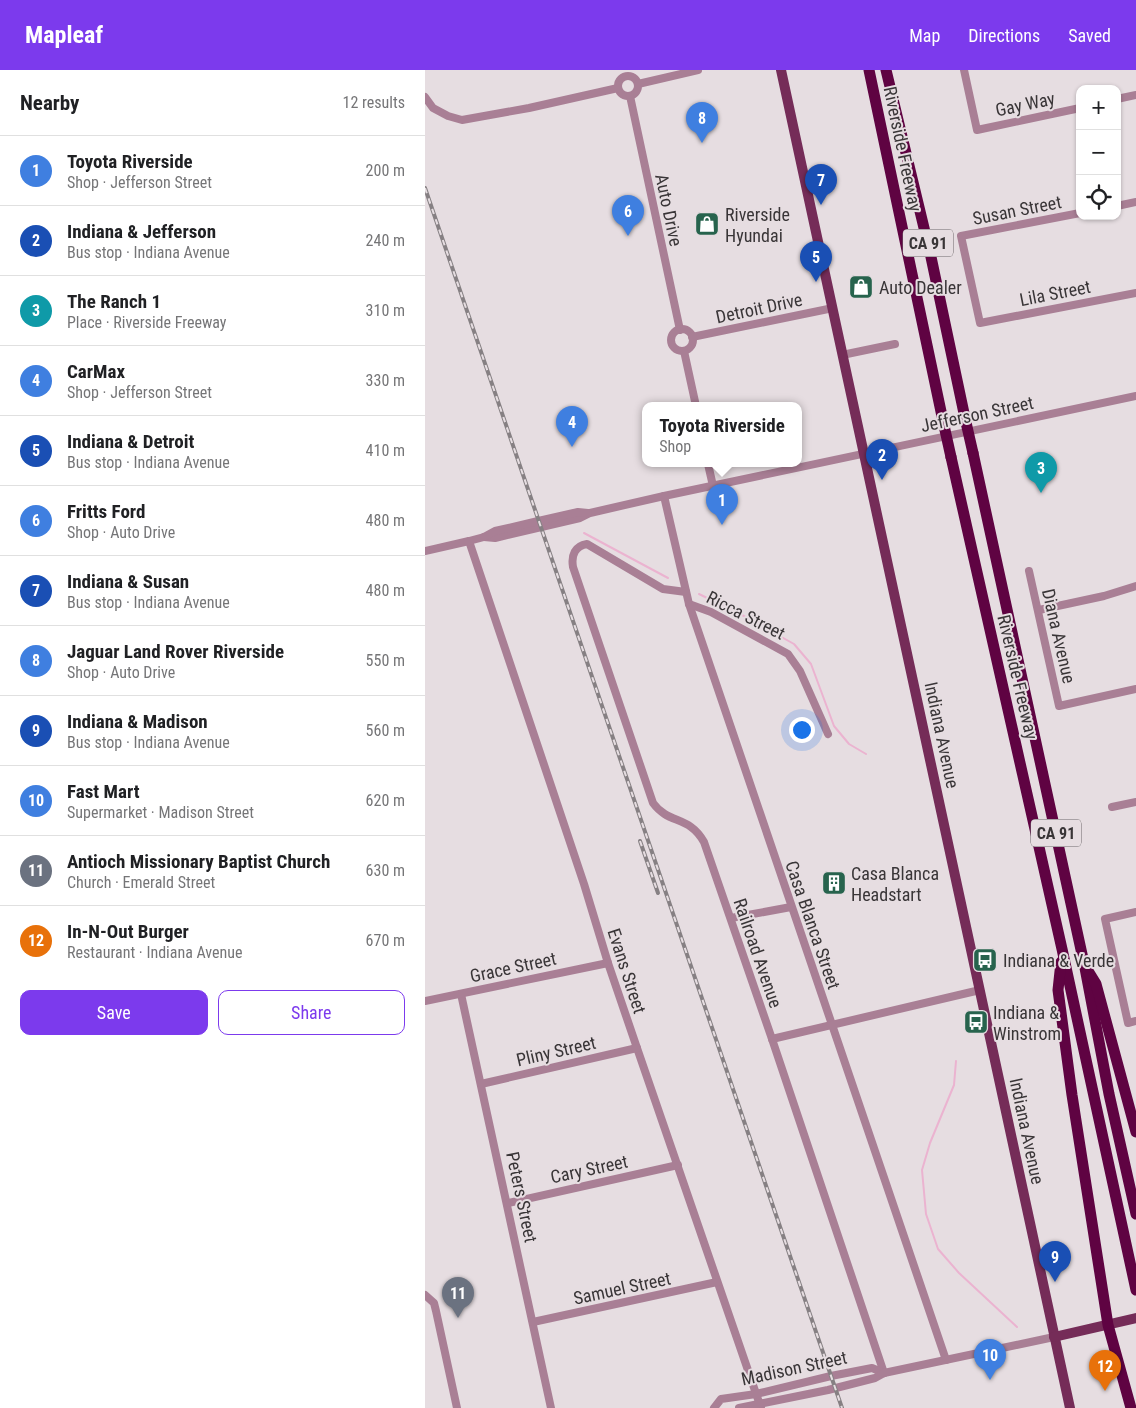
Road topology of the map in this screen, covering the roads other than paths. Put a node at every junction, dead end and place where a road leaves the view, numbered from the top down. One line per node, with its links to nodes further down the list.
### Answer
1 (698, 70): 7 (street)
2 (781, 70): 18 (main road, Indiana Avenue)
3 (869, 70): 46 (highway, Riverside Freeway / CA 91, bridge)
4 (886, 70): 48 (highway, Riverside Freeway / CA 91, bridge)
5 (964, 70): 13 (street, Gay Way)
6 (624, 73): 7 (street); 8 (street)
7 (638, 84): 10 (street)
8 (618, 88): 10 (street); 11 (street)
9 (1136, 95): 12 (street)
10 (629, 96): 20 (street, Auto Drive)
11 (425, 97)
12 (1121, 98)
13 (1076, 109)
14 (1136, 202): 15 (street)
15 (1121, 205)
16 (1076, 214): 19 (street, Susan Street)
17 (1136, 293): 19 (street, Lila Street)
18 (833, 308): 21 (street, Detroit Drive); 24 (main road, Indiana Avenue)
19 (980, 323)
20 (679, 330): 21 (street); 23 (street, Auto Drive)
21 (692, 337): 23 (street)
22 (895, 344): 24 (street)
23 (684, 351): 26 (street, Auto Drive)
24 (842, 355): 27 (main road, Indiana Avenue)
25 (1136, 396): 27 (street, Jefferson Street)
26 (695, 402)
27 (863, 454): 29 (street, Jefferson Street); 49 (main road, Indiana Avenue)
28 (709, 467): 29 (street)
29 (713, 486): 30 (street, Jefferson Street)
30 (663, 496): 31 (street, Jefferson Street); 36 (street, Casa Blanca Street)
31 (469, 541): 32 (street, Jefferson Street); 47 (street, Evans Street)
32 (425, 551)
33 (573, 566): 36 (street, Ricca Street); 45 (street, Railroad Avenue)
34 (1029, 572): 38 (street, Diana Avenue)
35 (1136, 586): 38 (street)
36 (686, 592): 37 (street, Casa Blanca Street)
37 (689, 604): 40 (street, Ricca Street); 43 (street, Casa Blanca Street)
38 (1039, 610): 39 (street, Diana Avenue)
39 (1136, 689)
40 (828, 734)
41 (1136, 802): 42 (street)
42 (1112, 807)
43 (791, 907): 45 (street); 53 (street, Casa Blanca Street)
44 (1136, 912): 52 (street)
45 (731, 918): 54 (street, Railroad Avenue)
46 (1062, 950): 62 (highway, Riverside Freeway / CA 91); 66 (highway)
47 (608, 963): 50 (street, Grace Street); 55 (street, Evans Street)
48 (1085, 968): 57 (highway); 60 (highway, Riverside Freeway / CA 91)
49 (980, 990): 53 (street); 67 (main road, Indiana Avenue)
50 (461, 994): 51 (street, Grace Street); 56 (street, Peters Street)
51 (425, 1002)
52 (1132, 1022)
53 (831, 1025): 54 (street); 68 (street, Casa Blanca Street)
54 (772, 1039): 69 (street, Railroad Avenue)
55 (637, 1048): 56 (street, Pliny Street); 58 (street, Evans Street)
56 (481, 1084): 59 (street, Peters Street)
57 (1136, 1132)
58 (678, 1165): 59 (street, Cary Street); 61 (street, Evans Street)
59 (507, 1203): 65 (street, Peters Street)
60 (1136, 1214)
61 (717, 1282): 65 (street, Samuel Street); 70 (street, Evans Street)
62 (1136, 1290)
63 (425, 1295): 72 (street)
64 (1136, 1318): 66 (main road, Madison Street)
65 (533, 1322): 73 (street, Peters Street)
66 (1108, 1325): 67 (main road, Madison Street); 77 (highway)
67 (1054, 1337): 68 (street, Madison Street); 76 (main road, Indiana Avenue)
68 (946, 1360): 69 (street, Madison Street)
69 (884, 1373): 70 (street, Madison Street); 71 (street, Madison Street)
70 (756, 1394): 71 (street, Evans Street); 74 (street, Madison Street)
71 (761, 1406): 75 (street, Madison Street)
72 (457, 1408)
73 (551, 1408)
74 (714, 1408)
75 (739, 1408)
76 (1070, 1408)
77 (1131, 1408)

